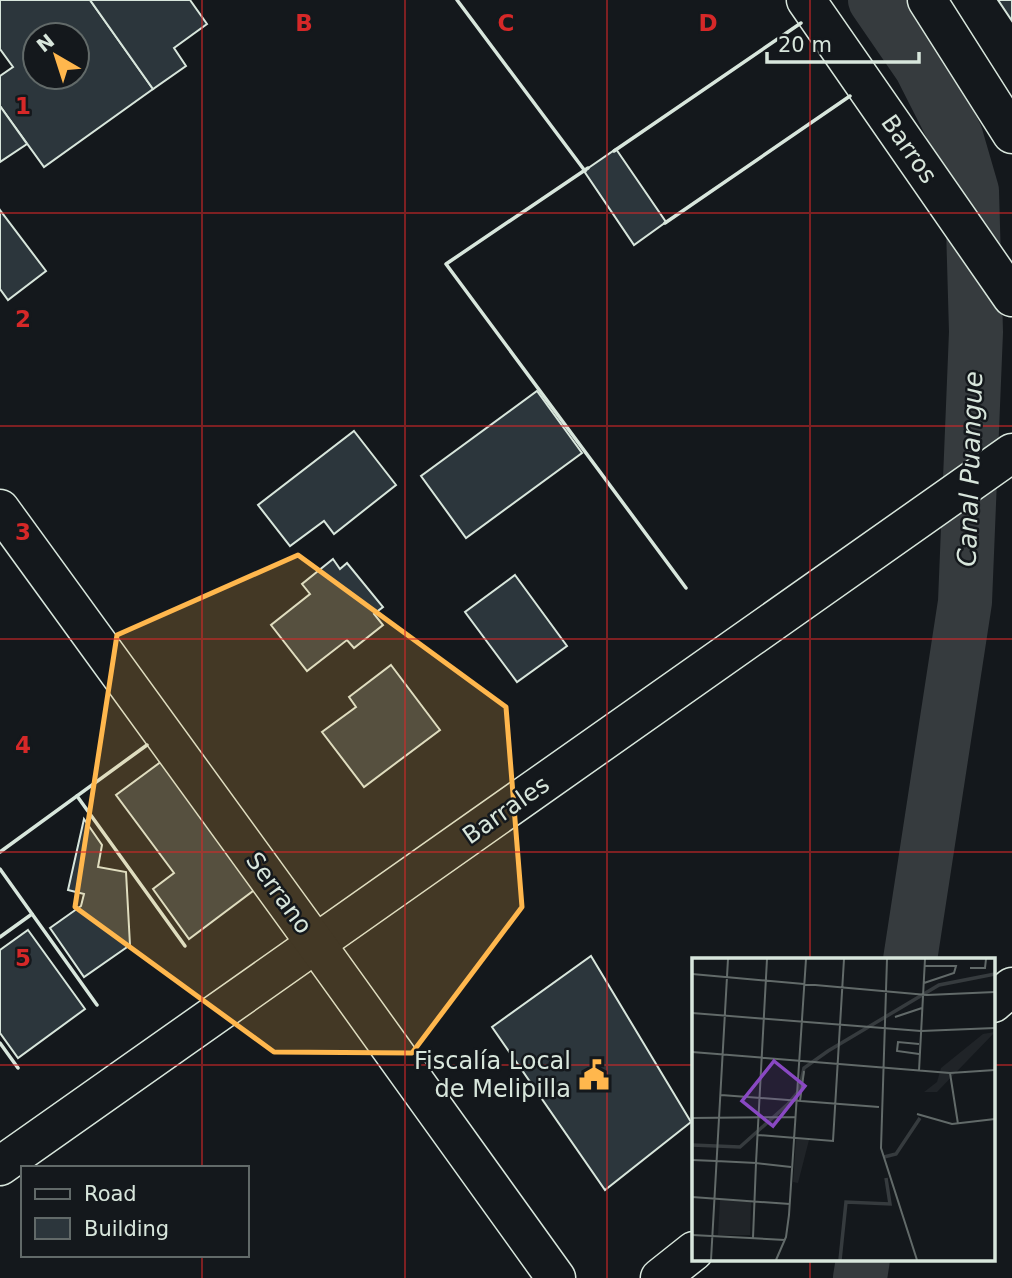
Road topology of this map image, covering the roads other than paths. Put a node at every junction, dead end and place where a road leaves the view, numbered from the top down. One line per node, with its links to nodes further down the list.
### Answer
1 (806, 0): 4 (street, Barros)
2 (928, 0): 3 (street)
3 (1012, 134)
4 (1007, 290)
5 (1006, 457): 7 (street, Barrales)
6 (0, 509): 7 (street, Serrano)
7 (316, 944): 10 (street, Barrales); 12 (street, Serrano)
8 (1012, 987): 9 (street)
9 (995, 1001)
10 (0, 1166)
11 (692, 1253): 13 (street)
12 (556, 1278)
13 (660, 1278)

